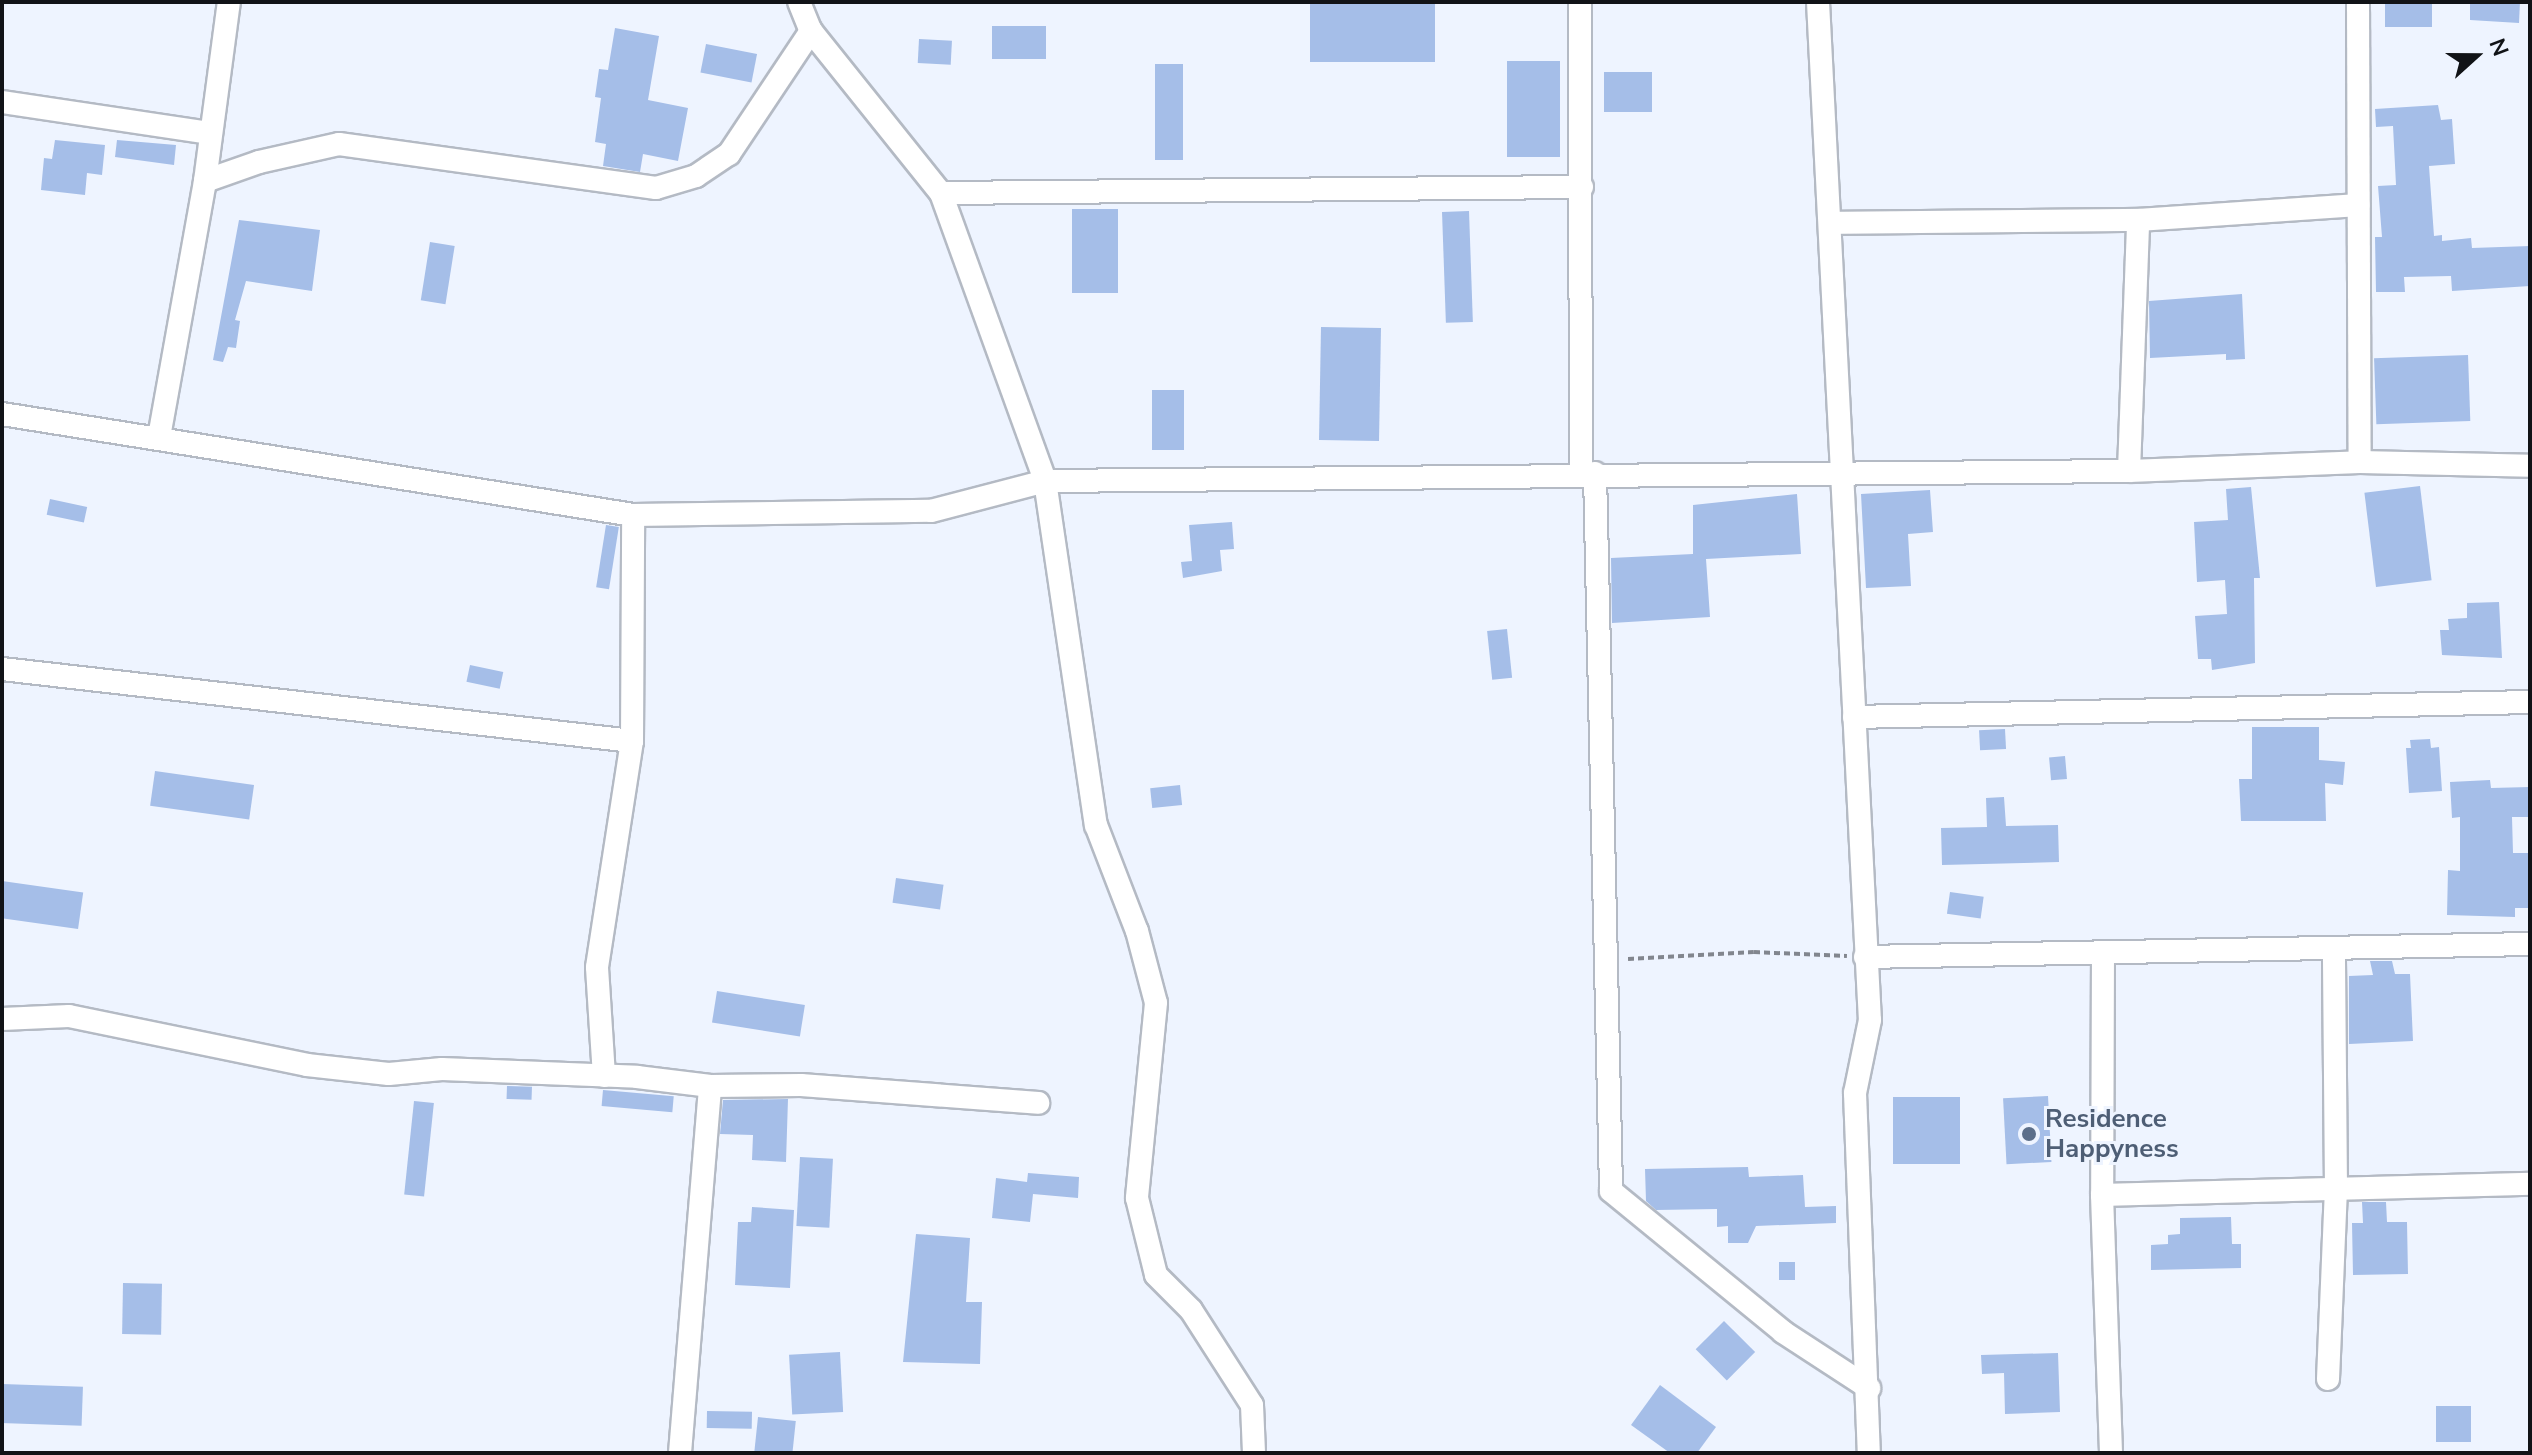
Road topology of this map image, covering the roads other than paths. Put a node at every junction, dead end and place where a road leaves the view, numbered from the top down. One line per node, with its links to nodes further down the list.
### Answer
1 (229, 2): 8 (street)
2 (799, 2): 6 (street)
3 (1580, 2): 10 (street)
4 (1818, 2): 14 (street)
5 (2358, 2): 12 (street)
6 (811, 31): 9 (street); 11 (street)
7 (2, 102): 8 (street)
8 (210, 133): 9 (street)
9 (205, 181): 16 (street)
10 (1582, 187): 11 (street); 20 (street)
11 (941, 193): 22 (street)
12 (2358, 205): 13 (street); 17 (street)
13 (2138, 220): 14 (street); 19 (street)
14 (1830, 223): 21 (street)
15 (2, 414): 16 (street)
16 (159, 437): 23 (street)
17 (2360, 462): 18 (street); 19 (street)
18 (2530, 466)
19 (2129, 471): 21 (street)
20 (1588, 473): 21 (street); 22 (street); 40 (street)
21 (1840, 474): 26 (street)
22 (1045, 481): 23 (street); 42 (street)
23 (633, 515): 27 (street)
24 (2, 669): 27 (street)
25 (2530, 702): 26 (street)
26 (1854, 717): 31 (street)
27 (632, 741): 33 (street)
28 (2530, 944): 29 (street)
29 (2334, 948): 30 (street); 37 (street)
30 (2103, 952): 31 (street); 38 (street)
31 (1865, 957): 40 (street)
32 (2, 1019): 33 (street)
33 (604, 1076): 34 (street)
34 (710, 1086): 35 (street); 41 (street)
35 (1038, 1103)
36 (2530, 1184): 37 (street)
37 (2336, 1190): 38 (street); 39 (street)
38 (2102, 1195): 44 (street)
39 (2328, 1379)
40 (1869, 1388): 43 (street)
41 (680, 1453)
42 (1254, 1453)
43 (1869, 1453)
44 (2111, 1453)

